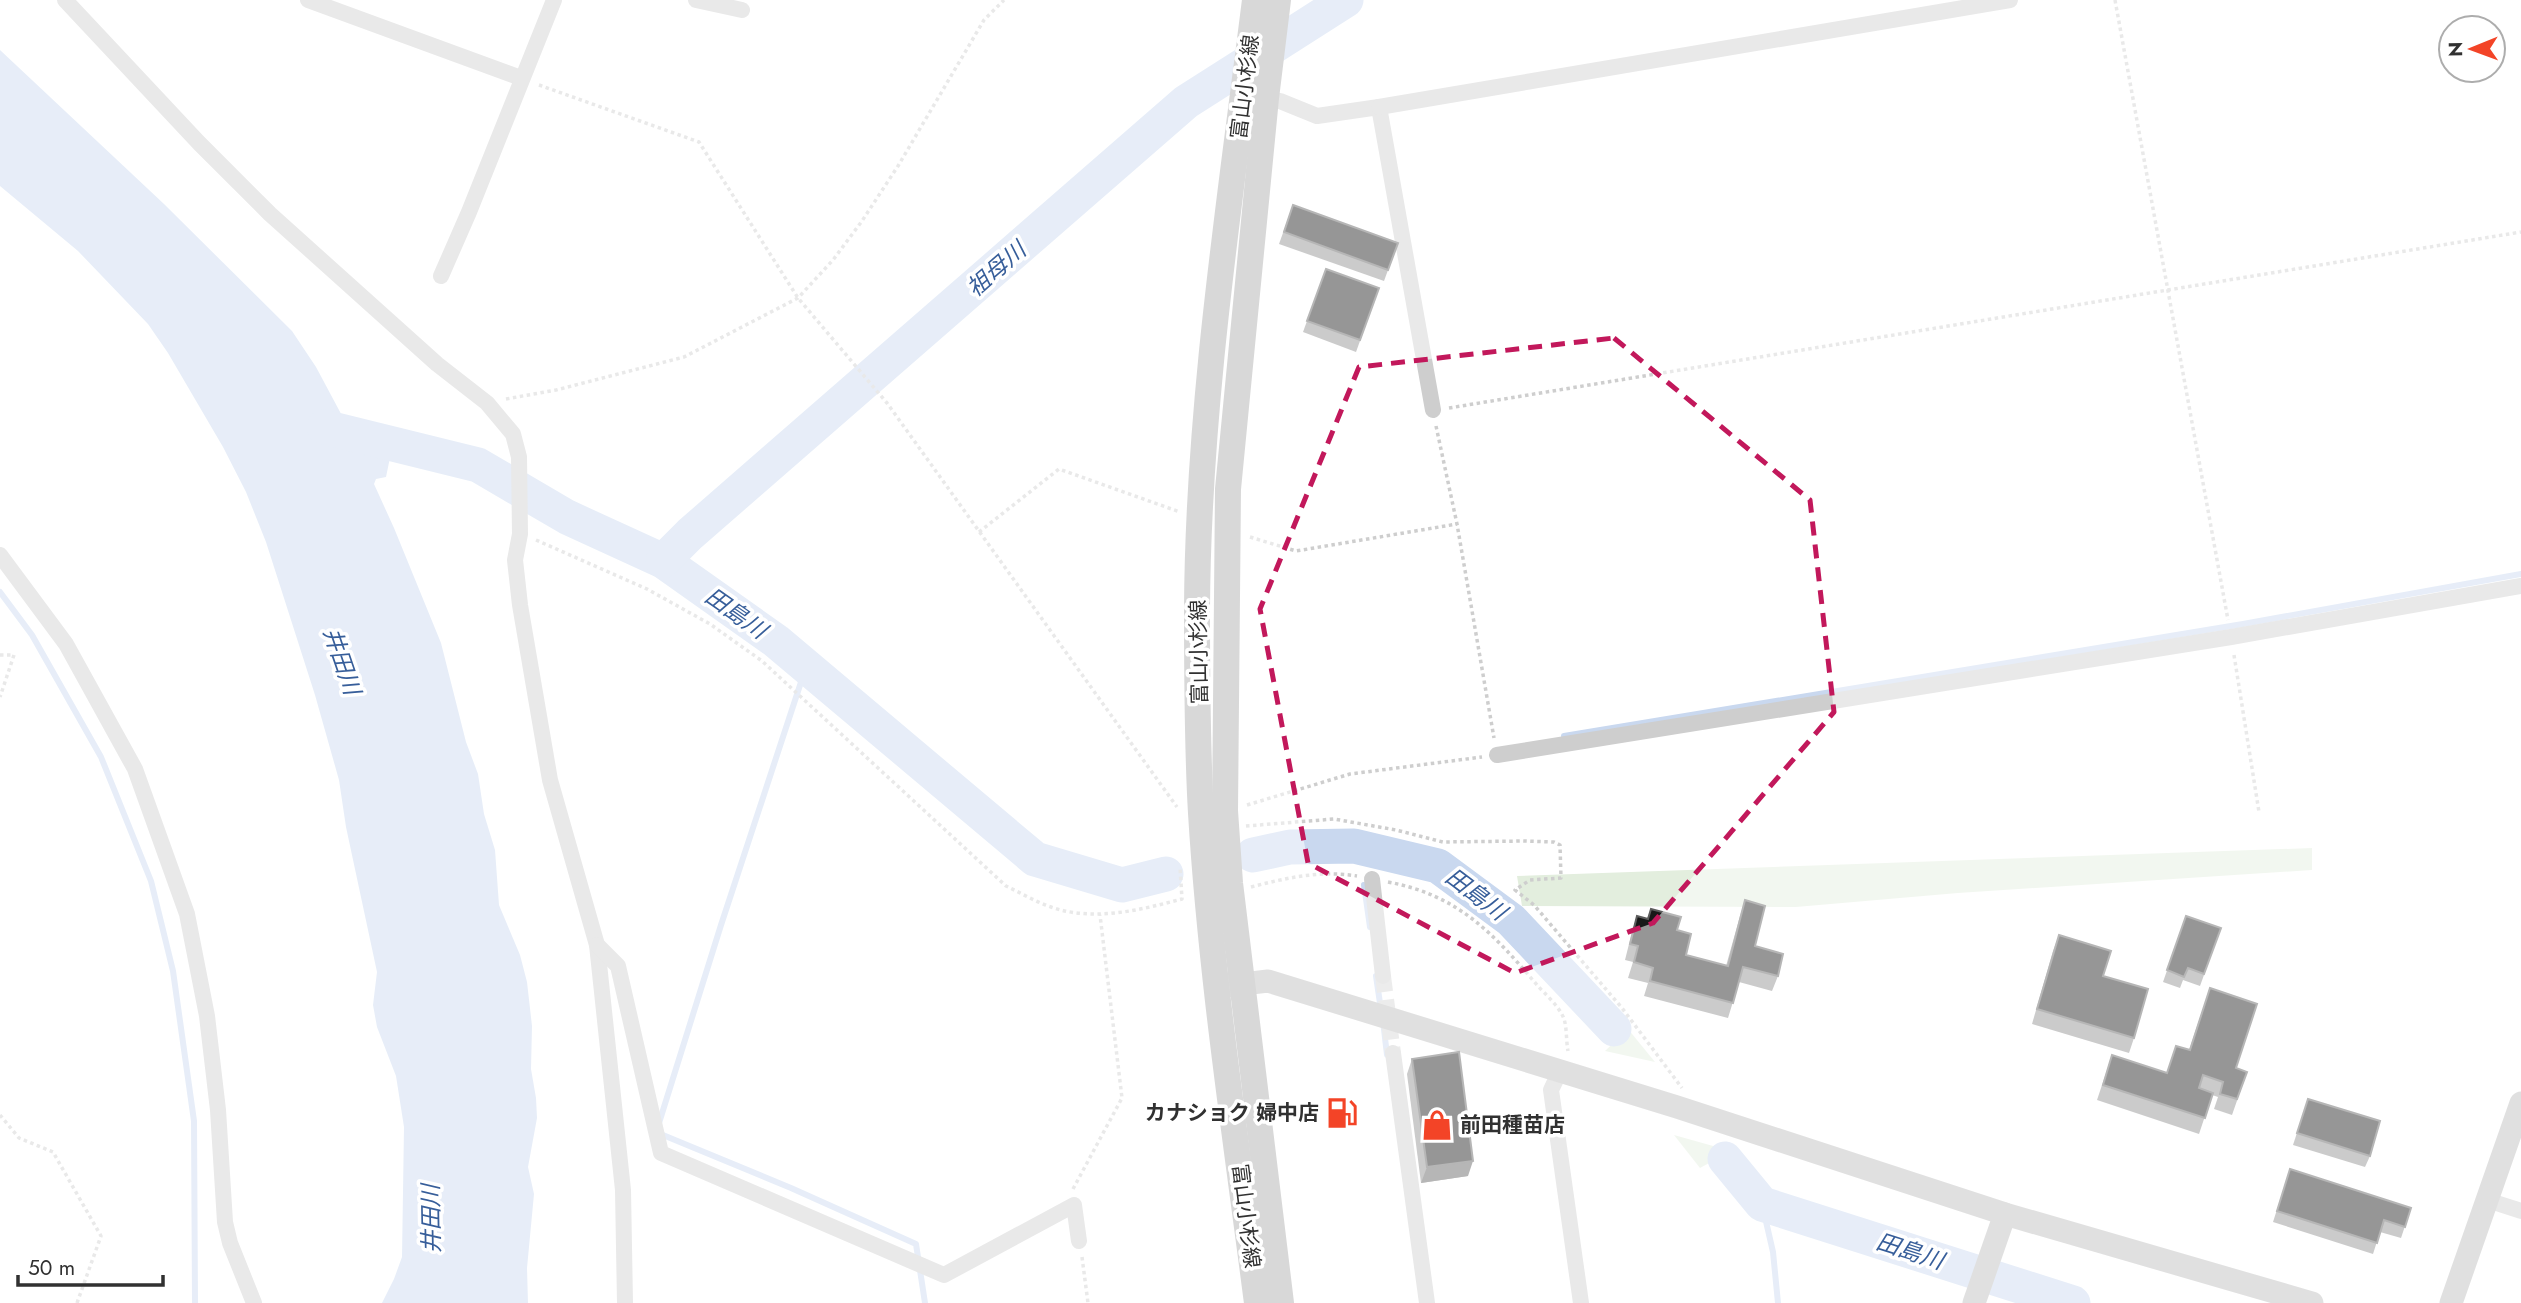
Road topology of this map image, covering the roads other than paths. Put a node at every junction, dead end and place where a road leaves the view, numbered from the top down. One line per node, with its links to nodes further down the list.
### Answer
1 (65, 0): 18 (street)
2 (308, 0): 9 (street)
3 (554, 0): 9 (street)
4 (696, 0): 7 (street)
5 (1255, 0): 10 (main road, 富山小杉線)
6 (2010, 0): 11 (street)
7 (742, 10)
8 (1277, 11): 10 (main road, 富山小杉線)
9 (521, 78): 12 (street)
10 (1260, 90): 11 (street); 20 (main road, 富山小杉線); 21 (main road, 富山小杉線)
11 (1378, 107): 13 (street)
12 (441, 276)
13 (1433, 410)
14 (0, 555): 30 (street)
15 (2521, 586): 16 (street)
16 (1497, 755)
17 (1372, 879): 19 (street)
18 (597, 945): 28 (street); 31 (street)
19 (1383, 976)
20 (1243, 984): 21 (street); 23 (street); 33 (main road, 富山小杉線)
21 (1217, 988): 32 (main road, 富山小杉線)
22 (1393, 1054): 34 (street)
23 (1560, 1071): 27 (street); 35 (street)
24 (2521, 1103): 25 (street)
25 (2487, 1200): 26 (street); 37 (street)
26 (2521, 1212)
27 (2005, 1214): 29 (street); 36 (street)
28 (1079, 1241)
29 (1976, 1299)
30 (254, 1303)
31 (625, 1303)
32 (1257, 1303)
33 (1281, 1303)
34 (1427, 1303)
35 (1581, 1303)
36 (2312, 1303)
37 (2451, 1303)

